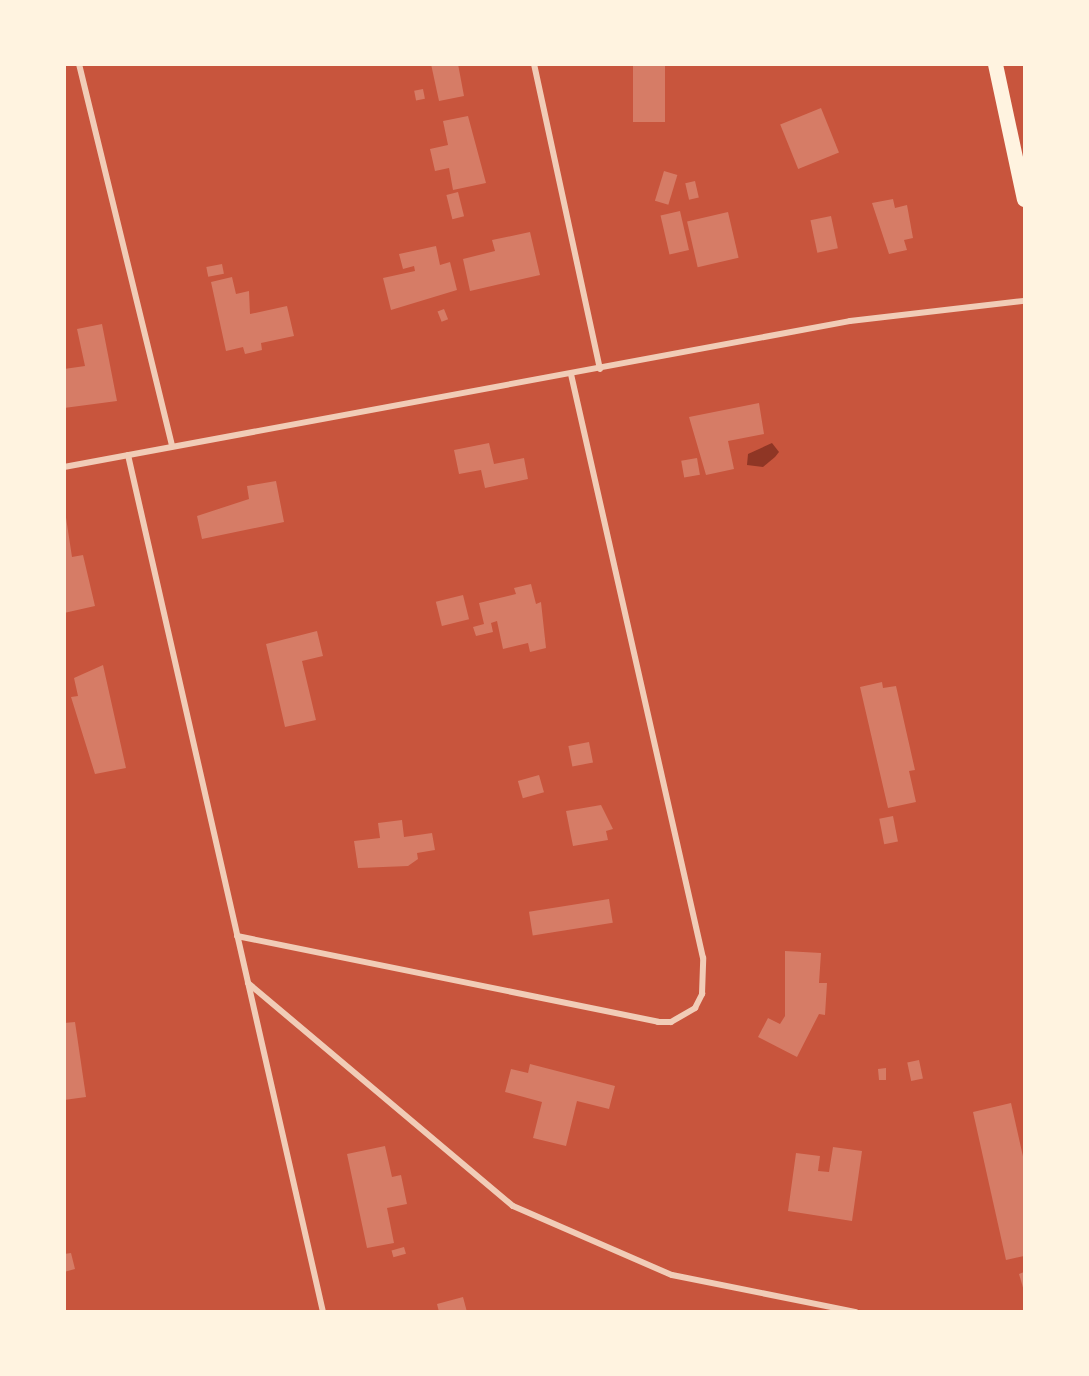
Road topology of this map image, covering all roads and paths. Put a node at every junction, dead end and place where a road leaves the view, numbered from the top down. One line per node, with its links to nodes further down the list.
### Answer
1 (79, 64): 8 (street)
2 (534, 64): 6 (street)
3 (995, 64): 4 (main road)
4 (1024, 199)
5 (1024, 301): 6 (street)
6 (600, 369): 7 (street)
7 (571, 374): 8 (street); 11 (street)
8 (172, 446): 9 (street)
9 (128, 455): 10 (street); 11 (street)
10 (64, 467)
11 (237, 936): 12 (street)
12 (248, 982): 13 (street); 14 (street)
13 (323, 1311)
14 (856, 1311)

